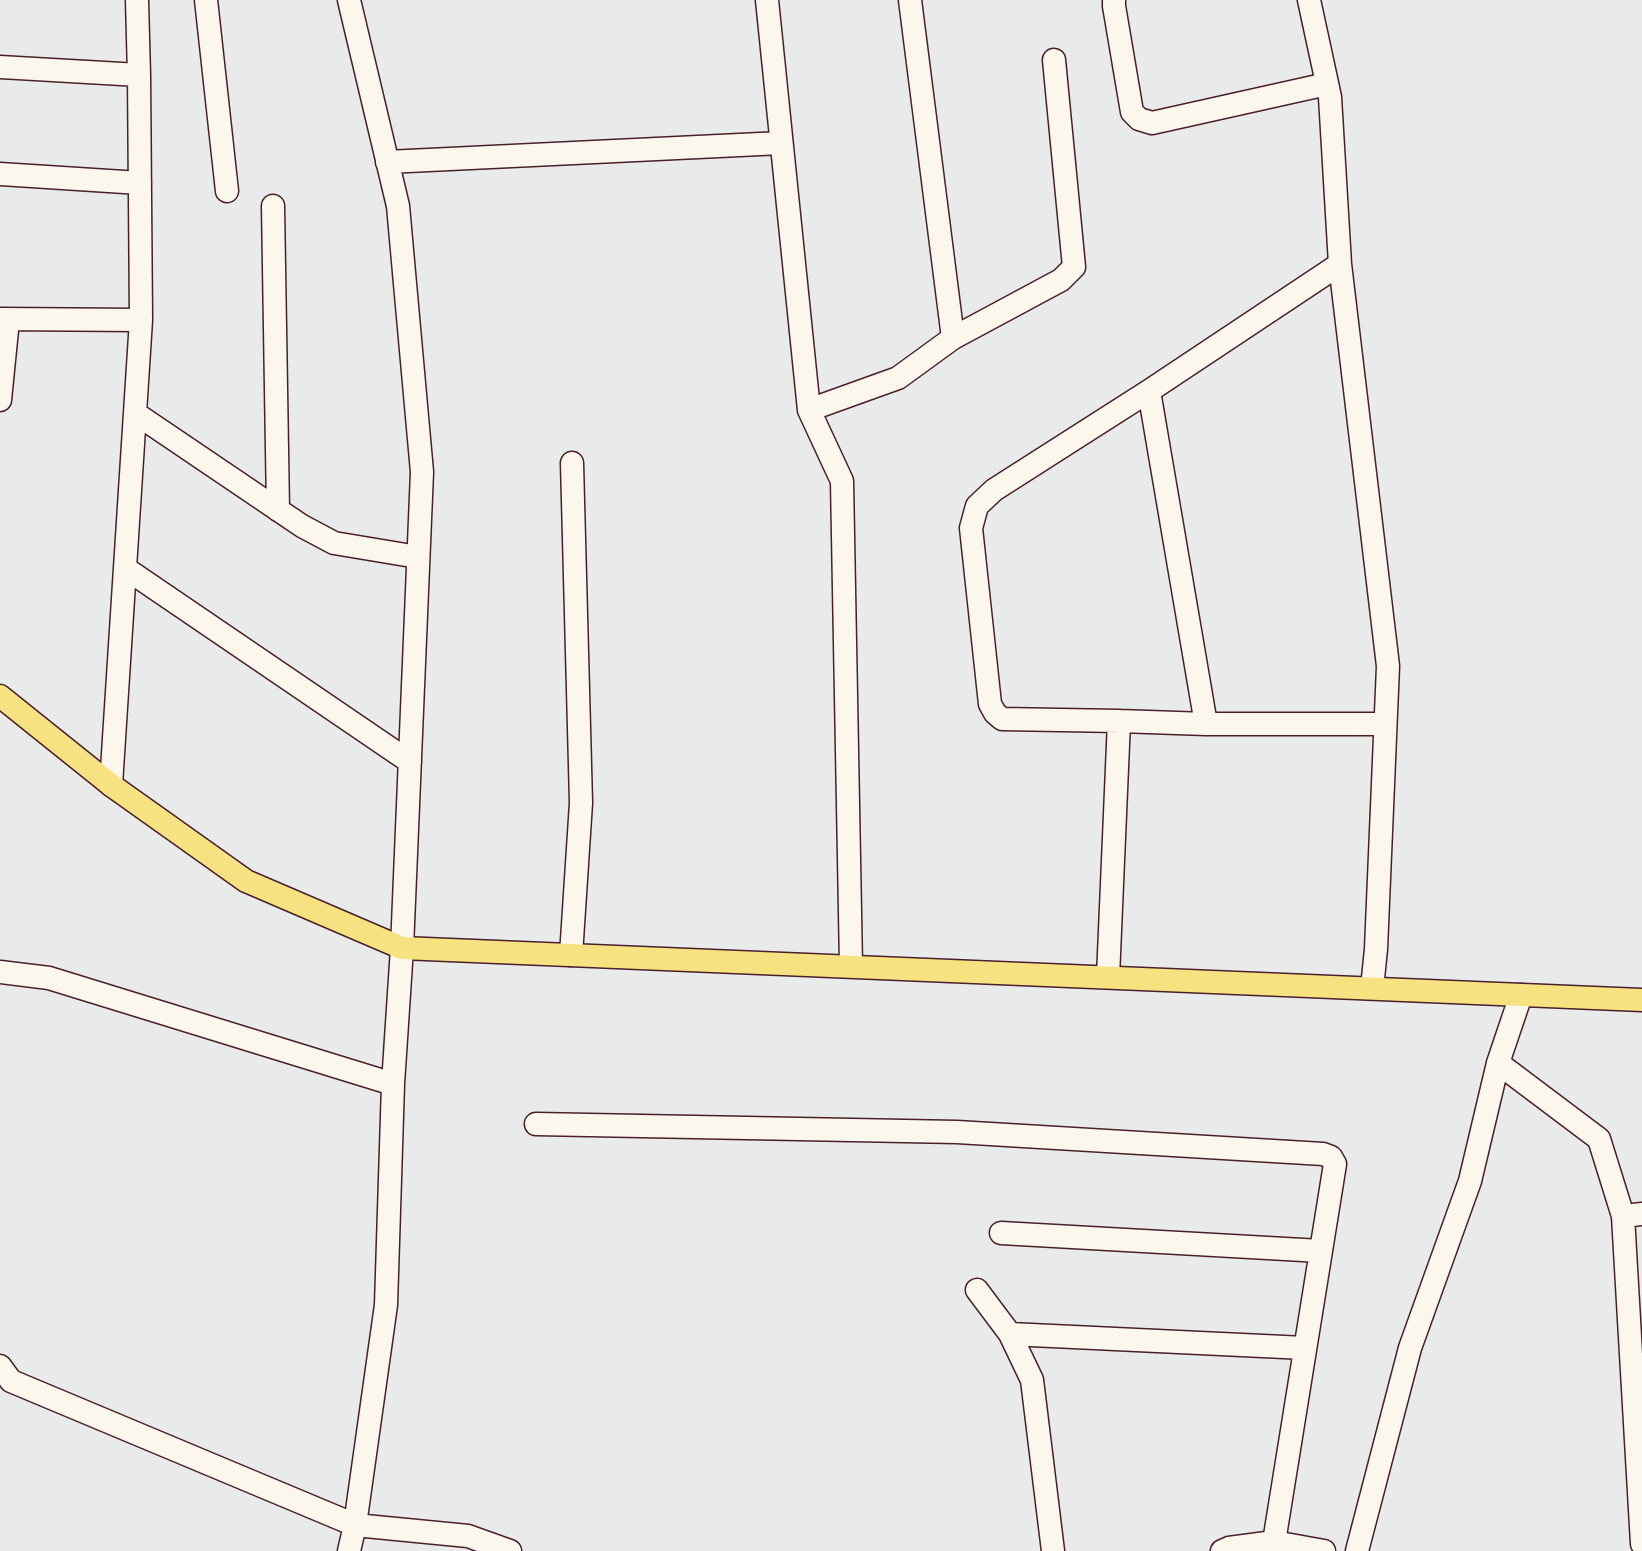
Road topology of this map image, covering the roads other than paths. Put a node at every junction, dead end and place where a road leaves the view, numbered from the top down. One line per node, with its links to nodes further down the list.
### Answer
1 (137, 0): 10 (street)
2 (206, 0): 16 (street)
3 (349, 0): 13 (street)
4 (767, 0): 12 (street)
5 (910, 0): 21 (street)
6 (1114, 0): 11 (street)
7 (1309, 0): 11 (street)
8 (1054, 60): 21 (street)
9 (0, 68): 10 (street)
10 (139, 75): 15 (street)
11 (1327, 84): 18 (street)
12 (781, 143): 13 (street); 24 (street)
13 (387, 162): 28 (street)
14 (0, 174): 15 (street)
15 (140, 183): 20 (street)
16 (227, 190)
17 (273, 206): 27 (street)
18 (1340, 264): 22 (street); 33 (street)
19 (4, 320): 20 (street); 23 (street)
20 (141, 320): 25 (street)
21 (953, 338): 24 (street)
22 (1149, 391): 31 (street); 32 (street)
23 (0, 400)
24 (809, 410): 38 (street)
25 (135, 413): 27 (street); 29 (street)
26 (572, 463): 37 (street)
27 (278, 510): 28 (street)
28 (418, 557): 34 (street)
29 (125, 568): 34 (street); 35 (street)
30 (0, 696): 35 (main road)
31 (1119, 721): 32 (street); 40 (street)
32 (1206, 724): 33 (street)
33 (1384, 724): 41 (street)
34 (410, 762): 36 (street)
35 (111, 785): 36 (main road)
36 (402, 948): 37 (main road); 45 (street)
37 (571, 955): 38 (main road)
38 (851, 966): 40 (main road)
39 (0, 972): 45 (street)
40 (1108, 977): 41 (main road)
41 (1372, 988): 42 (main road)
42 (1521, 995): 43 (main road); 44 (street)
43 (1642, 1000)
44 (1498, 1063): 47 (street); 62 (street)
45 (393, 1084): 54 (street)
46 (536, 1124): 49 (street)
47 (1633, 1215): 56 (street)
48 (1001, 1233): 49 (street)
49 (1321, 1251): 52 (street)
50 (977, 1290): 51 (street)
51 (1010, 1334): 52 (street); 59 (street)
52 (1305, 1348): 55 (street)
53 (0, 1366): 54 (street)
54 (355, 1525): 57 (street); 58 (street)
55 (1274, 1542): 60 (street); 61 (street)
56 (1642, 1544)
57 (349, 1551)
58 (510, 1551)
59 (1053, 1551)
60 (1222, 1551)
61 (1324, 1551)
62 (1358, 1551)

